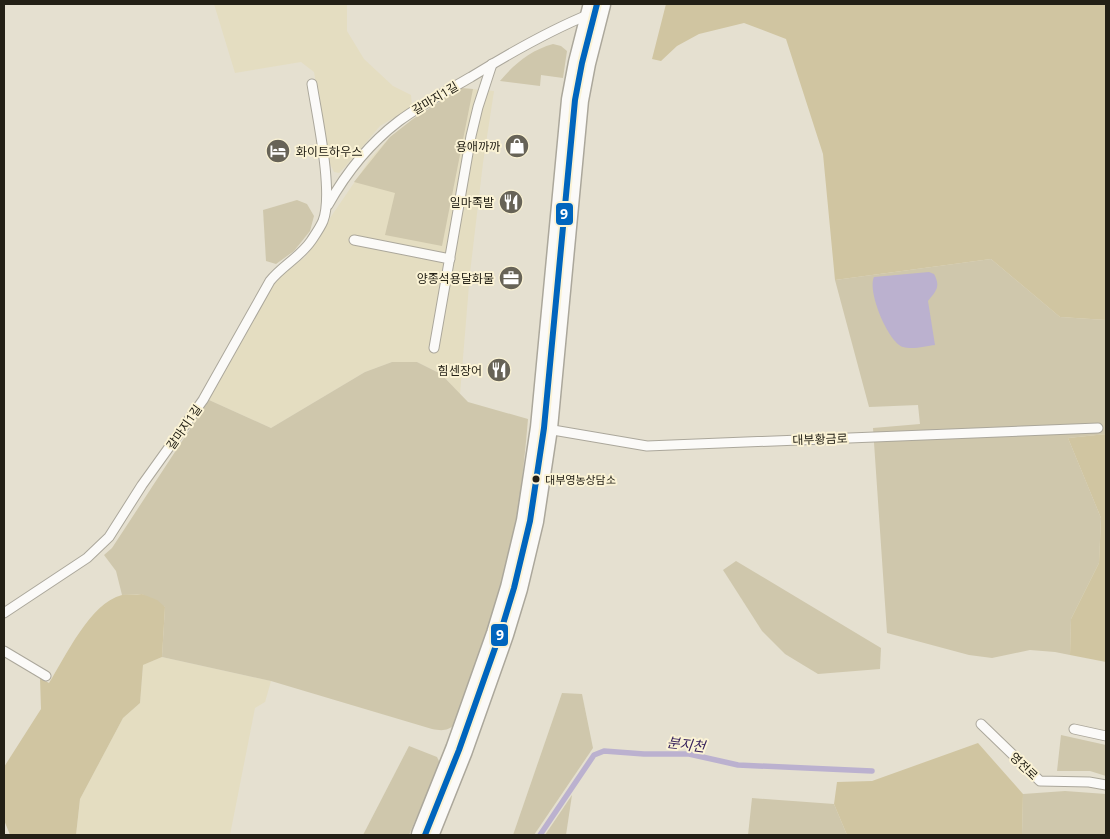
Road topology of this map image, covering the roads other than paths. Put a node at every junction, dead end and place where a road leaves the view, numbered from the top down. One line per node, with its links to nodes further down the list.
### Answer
1 (595, 8): 2 (lane, 갈마지1길); 8 (main road)
2 (492, 64): 4 (lane, 갈마지1길); 6 (lane)
3 (312, 84): 4 (lane, 갈마지1길)
4 (326, 207): 10 (lane, 갈마지1길)
5 (354, 240): 6 (lane)
6 (450, 259): 7 (lane)
7 (434, 348)
8 (544, 428): 9 (lane, 대부황금로); 17 (main road)
9 (1098, 428)
10 (4, 613)
11 (4, 651): 12 (lane)
12 (46, 676)
13 (981, 724): 16 (lane, 영전로)
14 (1074, 729): 15 (lane)
15 (1106, 736)
16 (1106, 785)
17 (425, 835)

